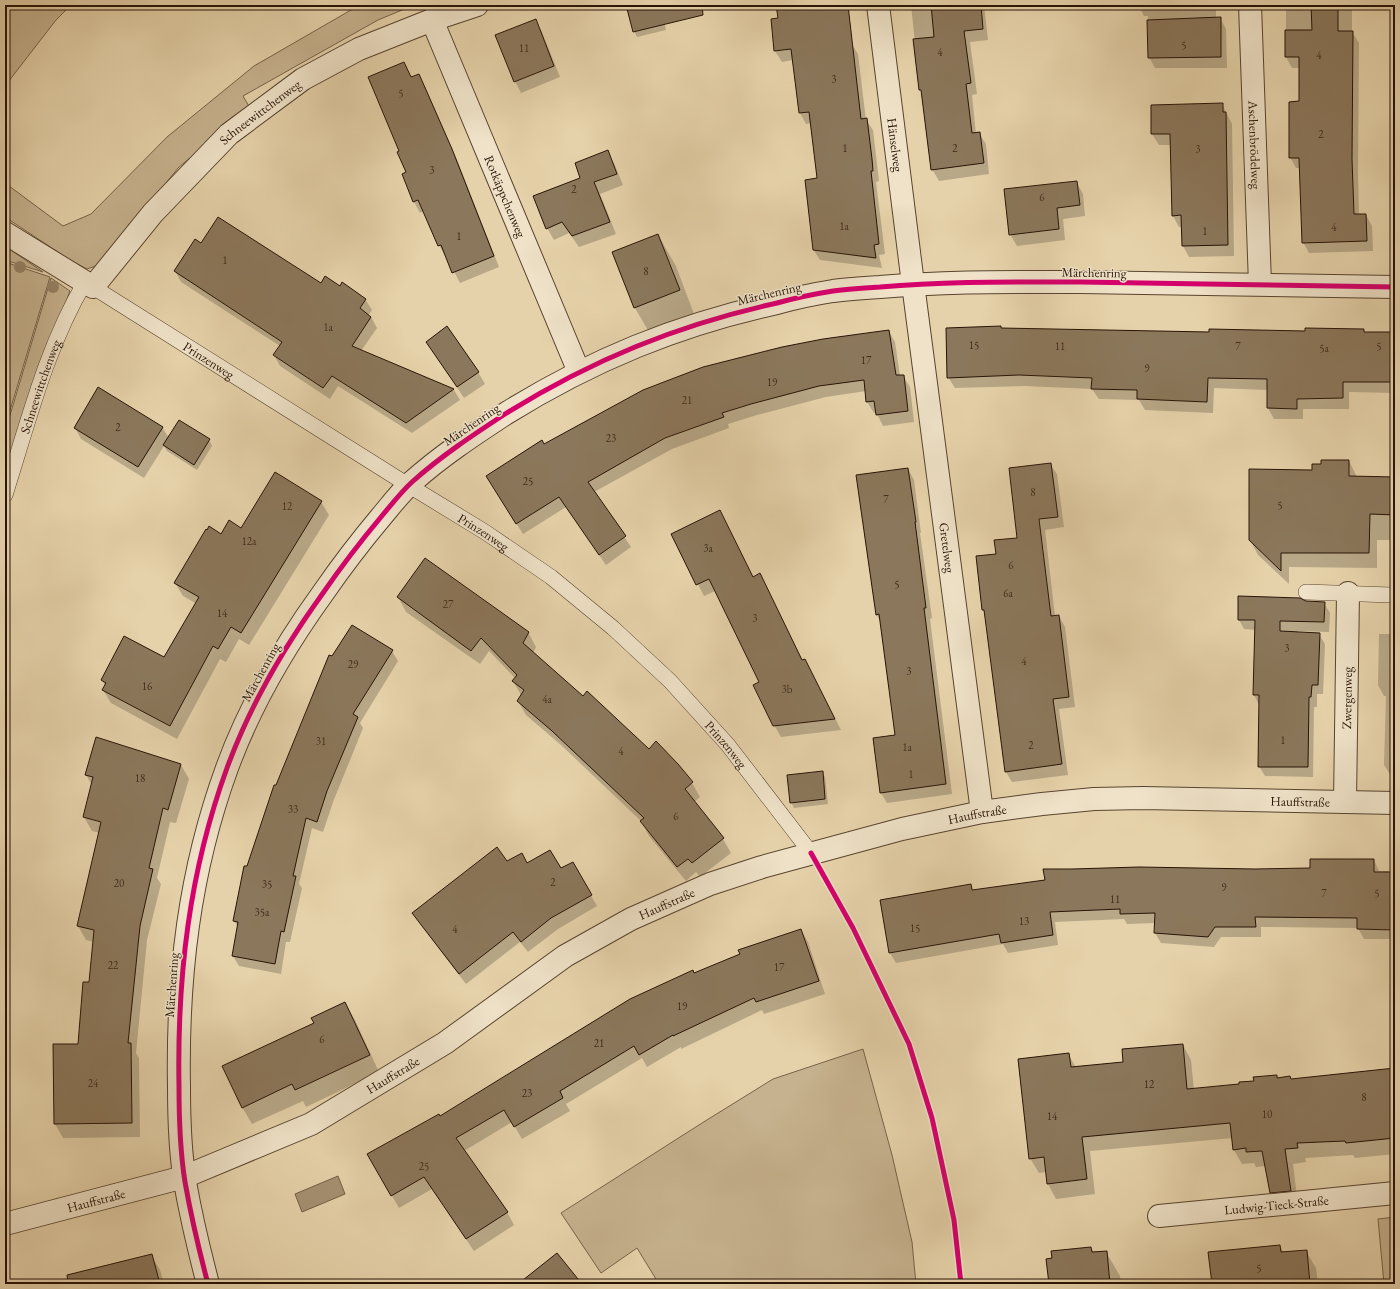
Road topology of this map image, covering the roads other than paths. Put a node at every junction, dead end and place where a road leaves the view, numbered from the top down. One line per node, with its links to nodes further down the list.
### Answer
1 (477, 5): 4 (street, Schneewittchenweg)
2 (878, 5): 6 (street, Hänselweg)
3 (1250, 5): 7 (street, Aschenbrödelweg)
4 (432, 20): 8 (street, Schneewittchenweg); 10 (street, Rotkäppchenweg)
5 (5, 232): 8 (street)
6 (913, 284): 7 (street, Märchenring); 10 (street, Märchenring); 18 (street, Gretelweg)
7 (1260, 284): 9 (street, Märchenring)
8 (89, 285): 11 (lane, Prinzenweg); 12 (lane, Schneewittchenweg)
9 (1395, 287)
10 (579, 372): 11 (street, Märchenring)
11 (408, 485): 19 (lane, Prinzenweg); 20 (street, Märchenring)
12 (5, 495)
13 (1306, 592): 14 (lane)
14 (1348, 593): 15 (lane); 16 (street, Zwergenweg)
15 (1391, 595)
16 (1345, 802): 17 (street, Hauffstraße); 18 (street, Hauffstraße)
17 (1395, 803)
18 (982, 812): 19 (street, Hauffstraße)
19 (811, 853): 20 (street, Hauffstraße)
20 (184, 1177): 23 (street, Hauffstraße); 24 (street, Märchenring)
21 (1395, 1193): 22 (street, Ludwig-Tieck-Straße)
22 (1159, 1216)
23 (5, 1224)
24 (208, 1284)

